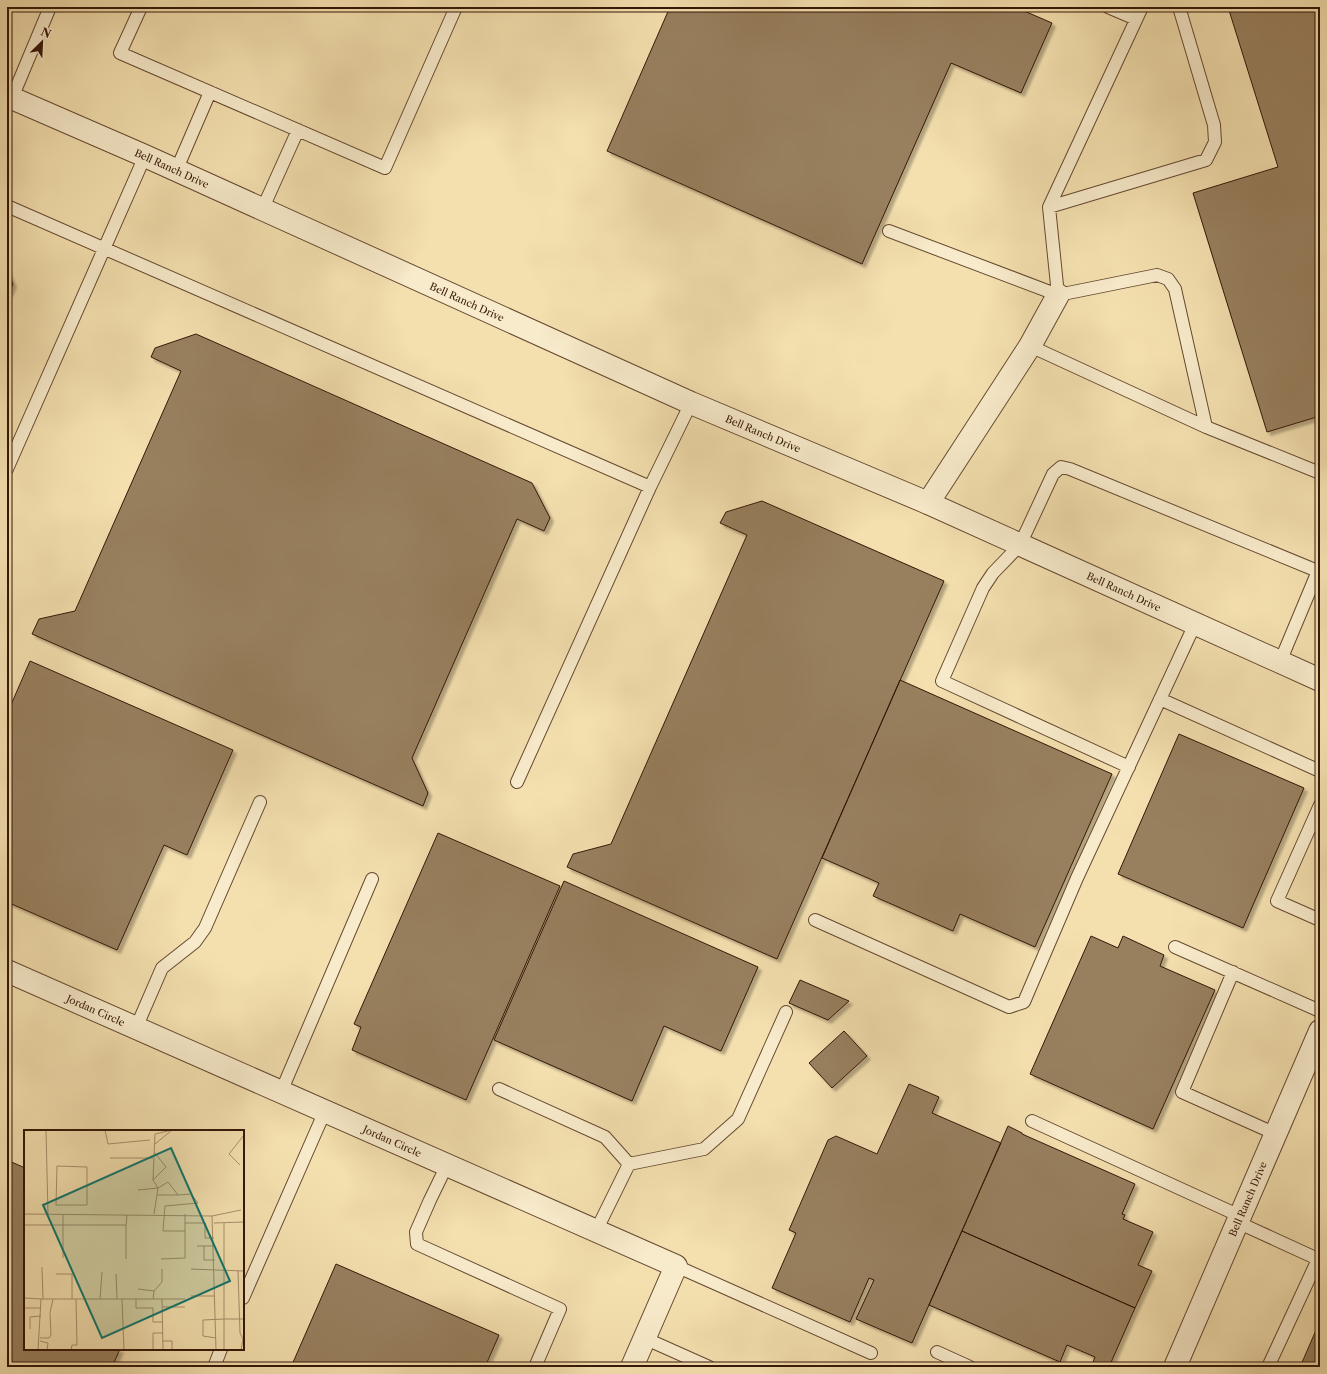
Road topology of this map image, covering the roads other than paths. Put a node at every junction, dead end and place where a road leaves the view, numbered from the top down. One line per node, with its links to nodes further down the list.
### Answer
1 (50, 7): 9 (lane)
2 (141, 7): 8 (lane)
3 (456, 7): 10 (lane)
4 (1108, 7): 7 (lane)
5 (1142, 7): 7 (lane)
6 (1179, 7): 14 (lane)
7 (1136, 19): 14 (lane)
8 (210, 92): 10 (lane); 12 (lane)
9 (9, 97): 11 (street, Bell Ranch Drive)
10 (298, 130): 15 (lane)
11 (145, 156): 12 (street, Bell Ranch Drive); 17 (lane)
12 (176, 171): 15 (street, Bell Ranch Drive)
13 (7, 206): 17 (lane)
14 (1049, 207): 18 (lane)
15 (262, 210): 20 (street, Bell Ranch Drive)
16 (889, 231): 18 (lane)
17 (104, 248): 22 (lane); 24 (lane)
18 (1058, 294): 19 (street); 21 (lane)
19 (1030, 346): 21 (lane); 25 (street)
20 (691, 403): 24 (lane); 25 (street, Bell Ranch Drive)
21 (1206, 427): 23 (lane)
22 (7, 469)
23 (1320, 474)
24 (650, 487): 34 (lane)
25 (928, 503): 26 (street, Bell Ranch Drive)
26 (1020, 545): 27 (lane); 28 (street, Bell Ranch Drive); 32 (lane)
27 (1319, 571): 29 (lane)
28 (1195, 624): 29 (street, Bell Ranch Drive); 31 (lane)
29 (1280, 662): 30 (street, Bell Ranch Drive)
30 (1320, 680)
31 (1160, 699): 32 (lane); 33 (lane)
32 (1128, 767): 38 (lane)
33 (1320, 772)
34 (517, 782)
35 (260, 802): 45 (lane)
36 (1320, 805): 39 (lane)
37 (372, 879): 48 (lane)
38 (815, 920)
39 (1320, 920)
40 (1175, 947): 42 (lane)
41 (7, 972): 45 (street, Jordan Circle)
42 (1233, 972): 43 (lane); 51 (lane)
43 (1320, 1011)
44 (786, 1012): 52 (lane)
45 (136, 1028): 48 (street, Jordan Circle)
46 (1320, 1031): 51 (street, Bell Ranch Drive)
47 (499, 1088): 52 (lane)
48 (281, 1092): 49 (street, Jordan Circle)
49 (325, 1111): 53 (street, Jordan Circle); 58 (lane)
50 (1032, 1121): 54 (lane)
51 (1276, 1134): 54 (street, Bell Ranch Drive)
52 (629, 1164): 55 (lane)
53 (447, 1165): 55 (street, Jordan Circle); 64 (lane)
54 (1239, 1219): 56 (lane); 68 (street, Bell Ranch Drive)
55 (596, 1231): 57 (street, Jordan Circle)
56 (1319, 1258): 69 (lane)
57 (676, 1266): 59 (street); 62 (lane)
58 (244, 1296)
59 (644, 1338): 65 (street); 66 (lane)
60 (221, 1350): 63 (lane)
61 (937, 1352): 67 (lane)
62 (871, 1353)
63 (214, 1367)
64 (535, 1367)
65 (632, 1367)
66 (709, 1367)
67 (970, 1367)
68 (1175, 1367)
69 (1268, 1367)

